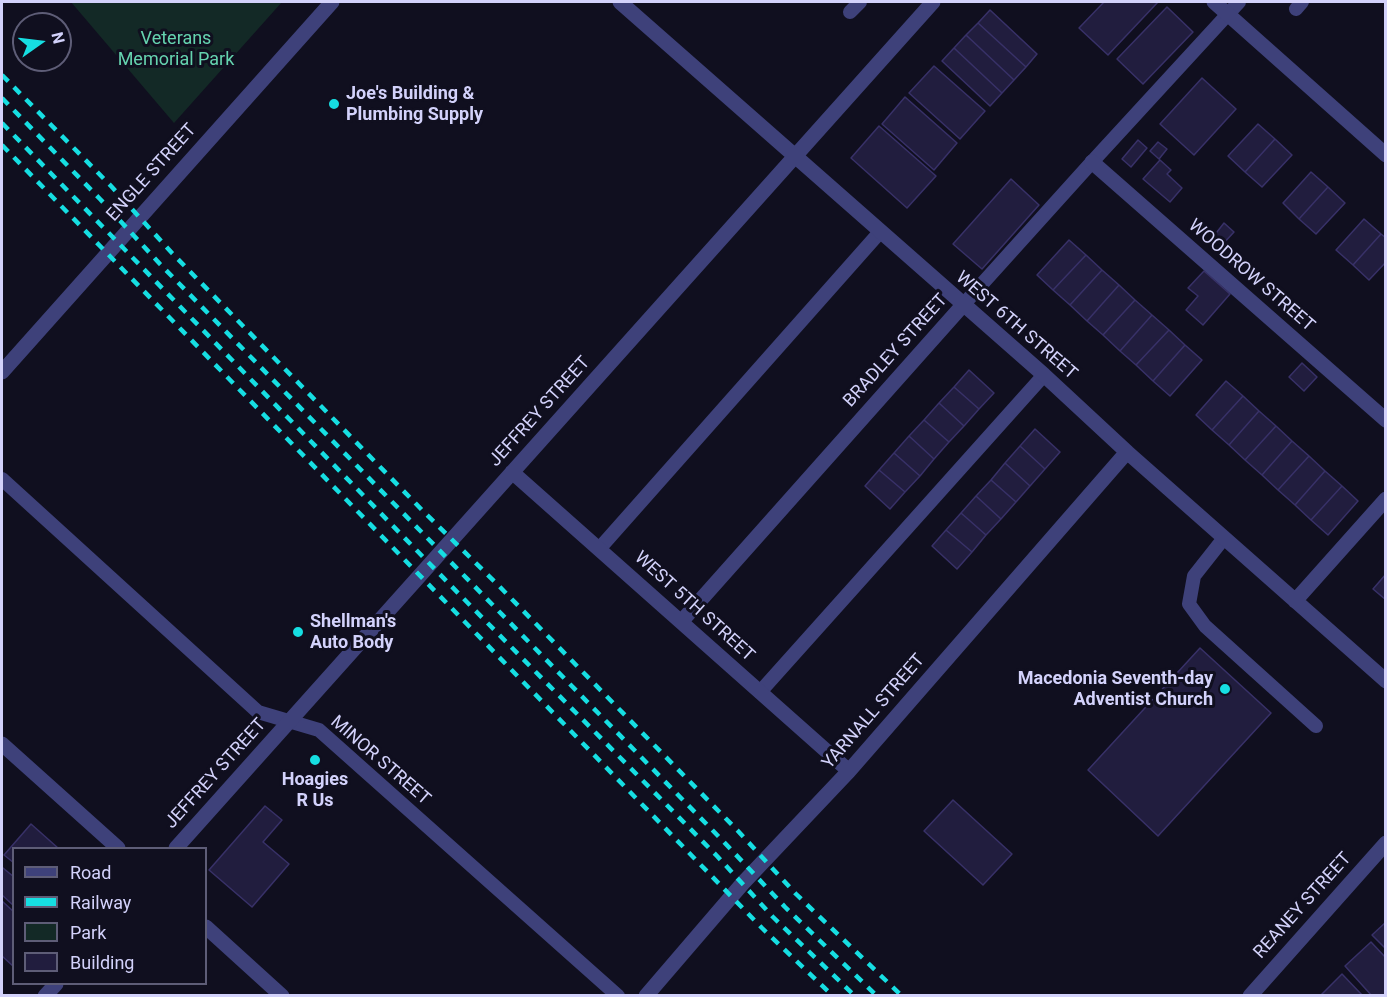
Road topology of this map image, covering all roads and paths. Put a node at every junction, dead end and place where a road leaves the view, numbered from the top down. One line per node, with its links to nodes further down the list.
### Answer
1 (332, 2): 14 (street, ENGLE STREET)
2 (620, 2): 10 (street, WEST 6TH STREET)
3 (860, 2): 7 (lane)
4 (933, 2): 10 (street, JEFFREY STREET)
5 (1214, 2): 8 (street)
6 (1239, 2): 8 (lane, BRADLEY STREET)
7 (850, 12)
8 (1228, 14): 9 (street); 11 (lane, BRADLEY STREET)
9 (1386, 155)
10 (794, 157): 12 (street, WEST 6TH STREET); 18 (street, JEFFREY STREET)
11 (1092, 162): 13 (lane, BRADLEY STREET); 16 (street, WOODROW STREET)
12 (880, 232): 13 (street, WEST 6TH STREET); 22 (lane)
13 (963, 305): 15 (street, WEST 6TH STREET); 24 (street, BRADLEY STREET)
14 (2, 372)
15 (1044, 375): 17 (street, WEST 6TH STREET); 26 (lane)
16 (1386, 420)
17 (1127, 452): 21 (street, WEST 6TH STREET); 30 (street, YARNALL STREET)
18 (512, 472): 22 (street, WEST 5TH STREET); 27 (street, JEFFREY STREET)
19 (2, 479): 27 (lane, MINOR STREET)
20 (1386, 499): 23 (street)
21 (1224, 538): 23 (street, WEST 6TH STREET); 28 (lane)
22 (599, 549): 24 (street, WEST 5TH STREET)
23 (1295, 601): 25 (street, WEST 6TH STREET)
24 (681, 622): 26 (street, WEST 5TH STREET)
25 (1386, 681)
26 (760, 692): 30 (street, WEST 5TH STREET)
27 (290, 721): 33 (street, JEFFREY STREET); 36 (lane, MINOR STREET)
28 (1316, 726)
29 (2, 744): 32 (street)
30 (849, 771): 37 (street, YARNALL STREET)
31 (1386, 843): 38 (street, REANEY STREET)
32 (116, 847)
33 (178, 847)
34 (207, 928): 35 (street)
35 (282, 996)
36 (618, 996)
37 (646, 996)
38 (1250, 996)

